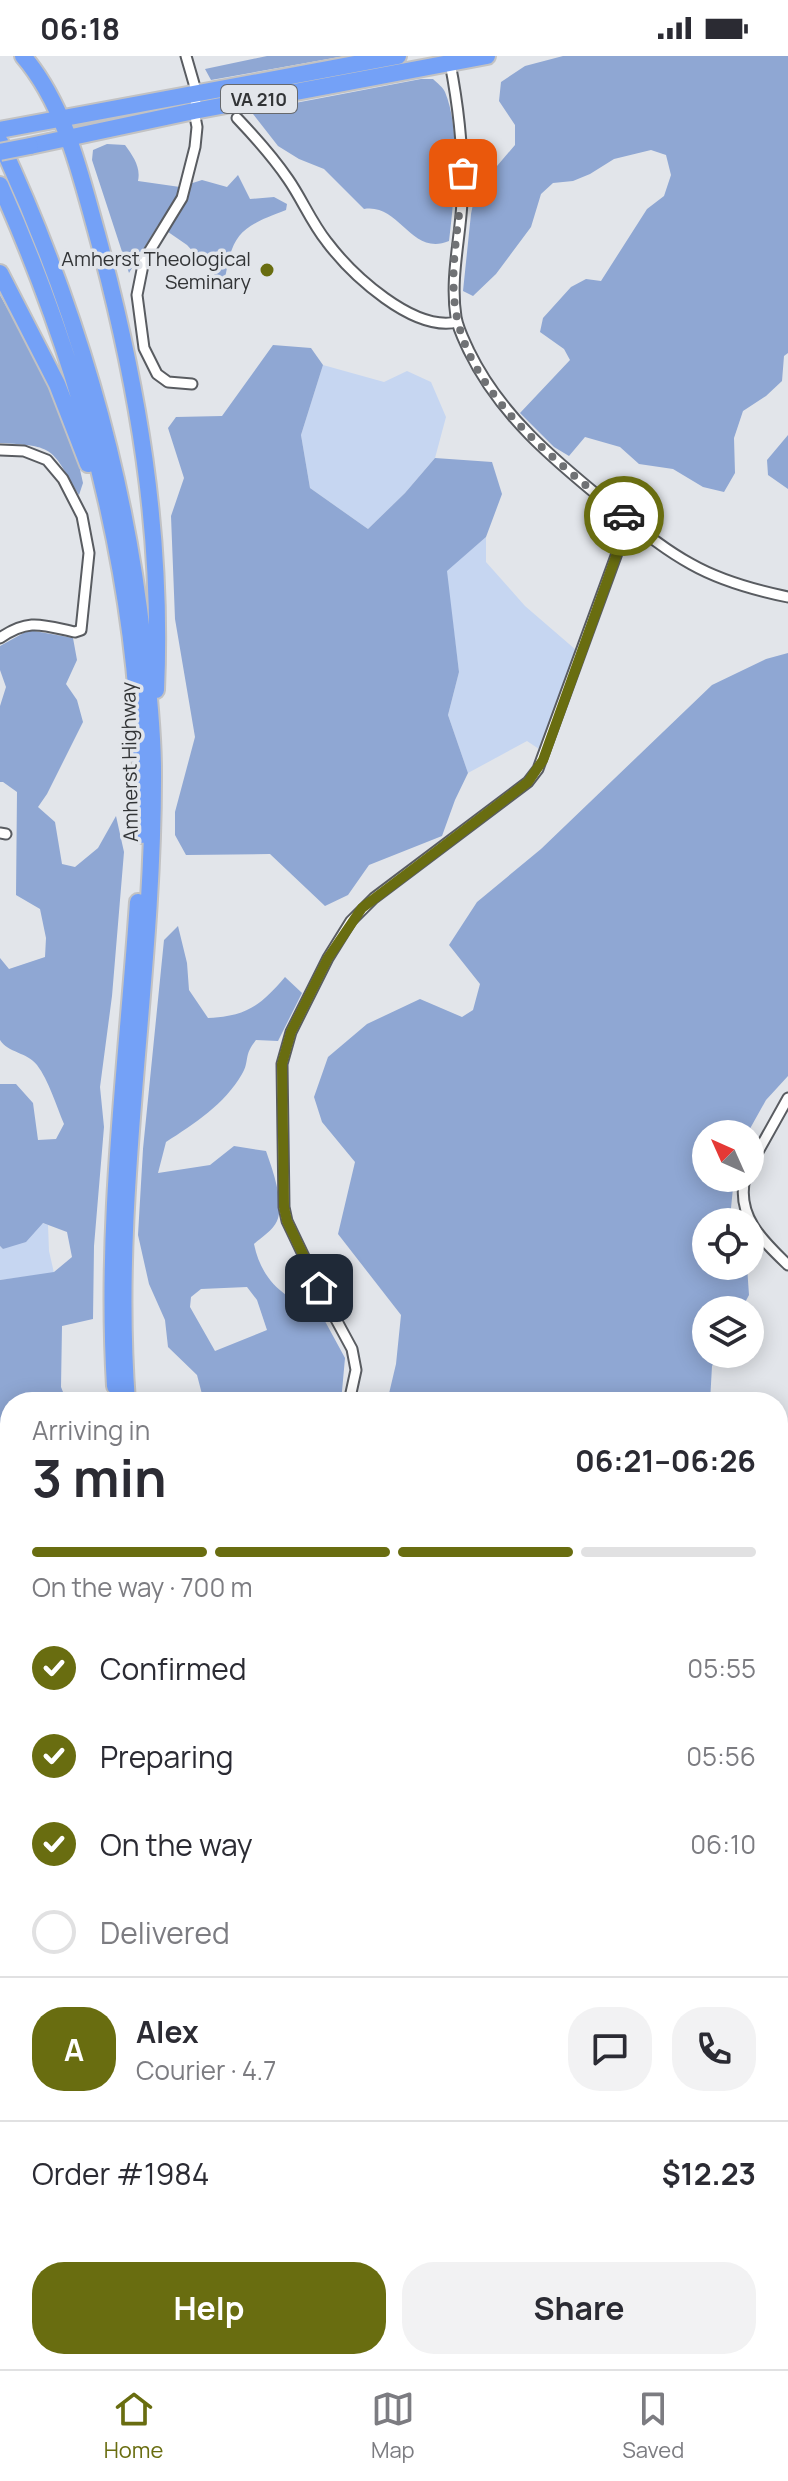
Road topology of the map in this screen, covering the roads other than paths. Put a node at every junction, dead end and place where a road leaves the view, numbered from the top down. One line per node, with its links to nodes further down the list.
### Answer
1 (23, 56): 9 (highway)
2 (186, 56): 6 (street)
3 (398, 56): 6 (highway, VA 210)
4 (487, 56): 5 (highway, VA 210)
5 (449, 60): 7 (highway, VA 210); 16 (street)
6 (197, 94): 7 (street); 9 (highway, VA 210)
7 (194, 111): 11 (highway, VA 210); 17 (street)
8 (237, 118): 16 (street)
9 (60, 119): 10 (highway, VA 210); 11 (highway)
10 (0, 130)
11 (69, 138): 13 (highway, VA 210, bridge); 23 (highway)
12 (0, 142): 23 (highway, Amherst Highway)
13 (0, 152)
14 (0, 185): 22 (highway, Amherst Highway)
15 (0, 273): 22 (highway)
16 (457, 322): 19 (street)
17 (192, 384)
18 (0, 450): 21 (street)
19 (626, 518): 20 (street); 30 (street)
20 (788, 597)
21 (0, 638)
22 (131, 638): 28 (highway, Amherst Highway)
23 (153, 767): 29 (highway, Amherst Highway)
24 (788, 1098): 25 (street)
25 (764, 1141)
26 (744, 1192): 27 (street)
27 (788, 1265)
28 (115, 1392)
29 (127, 1392)
30 (351, 1392)

